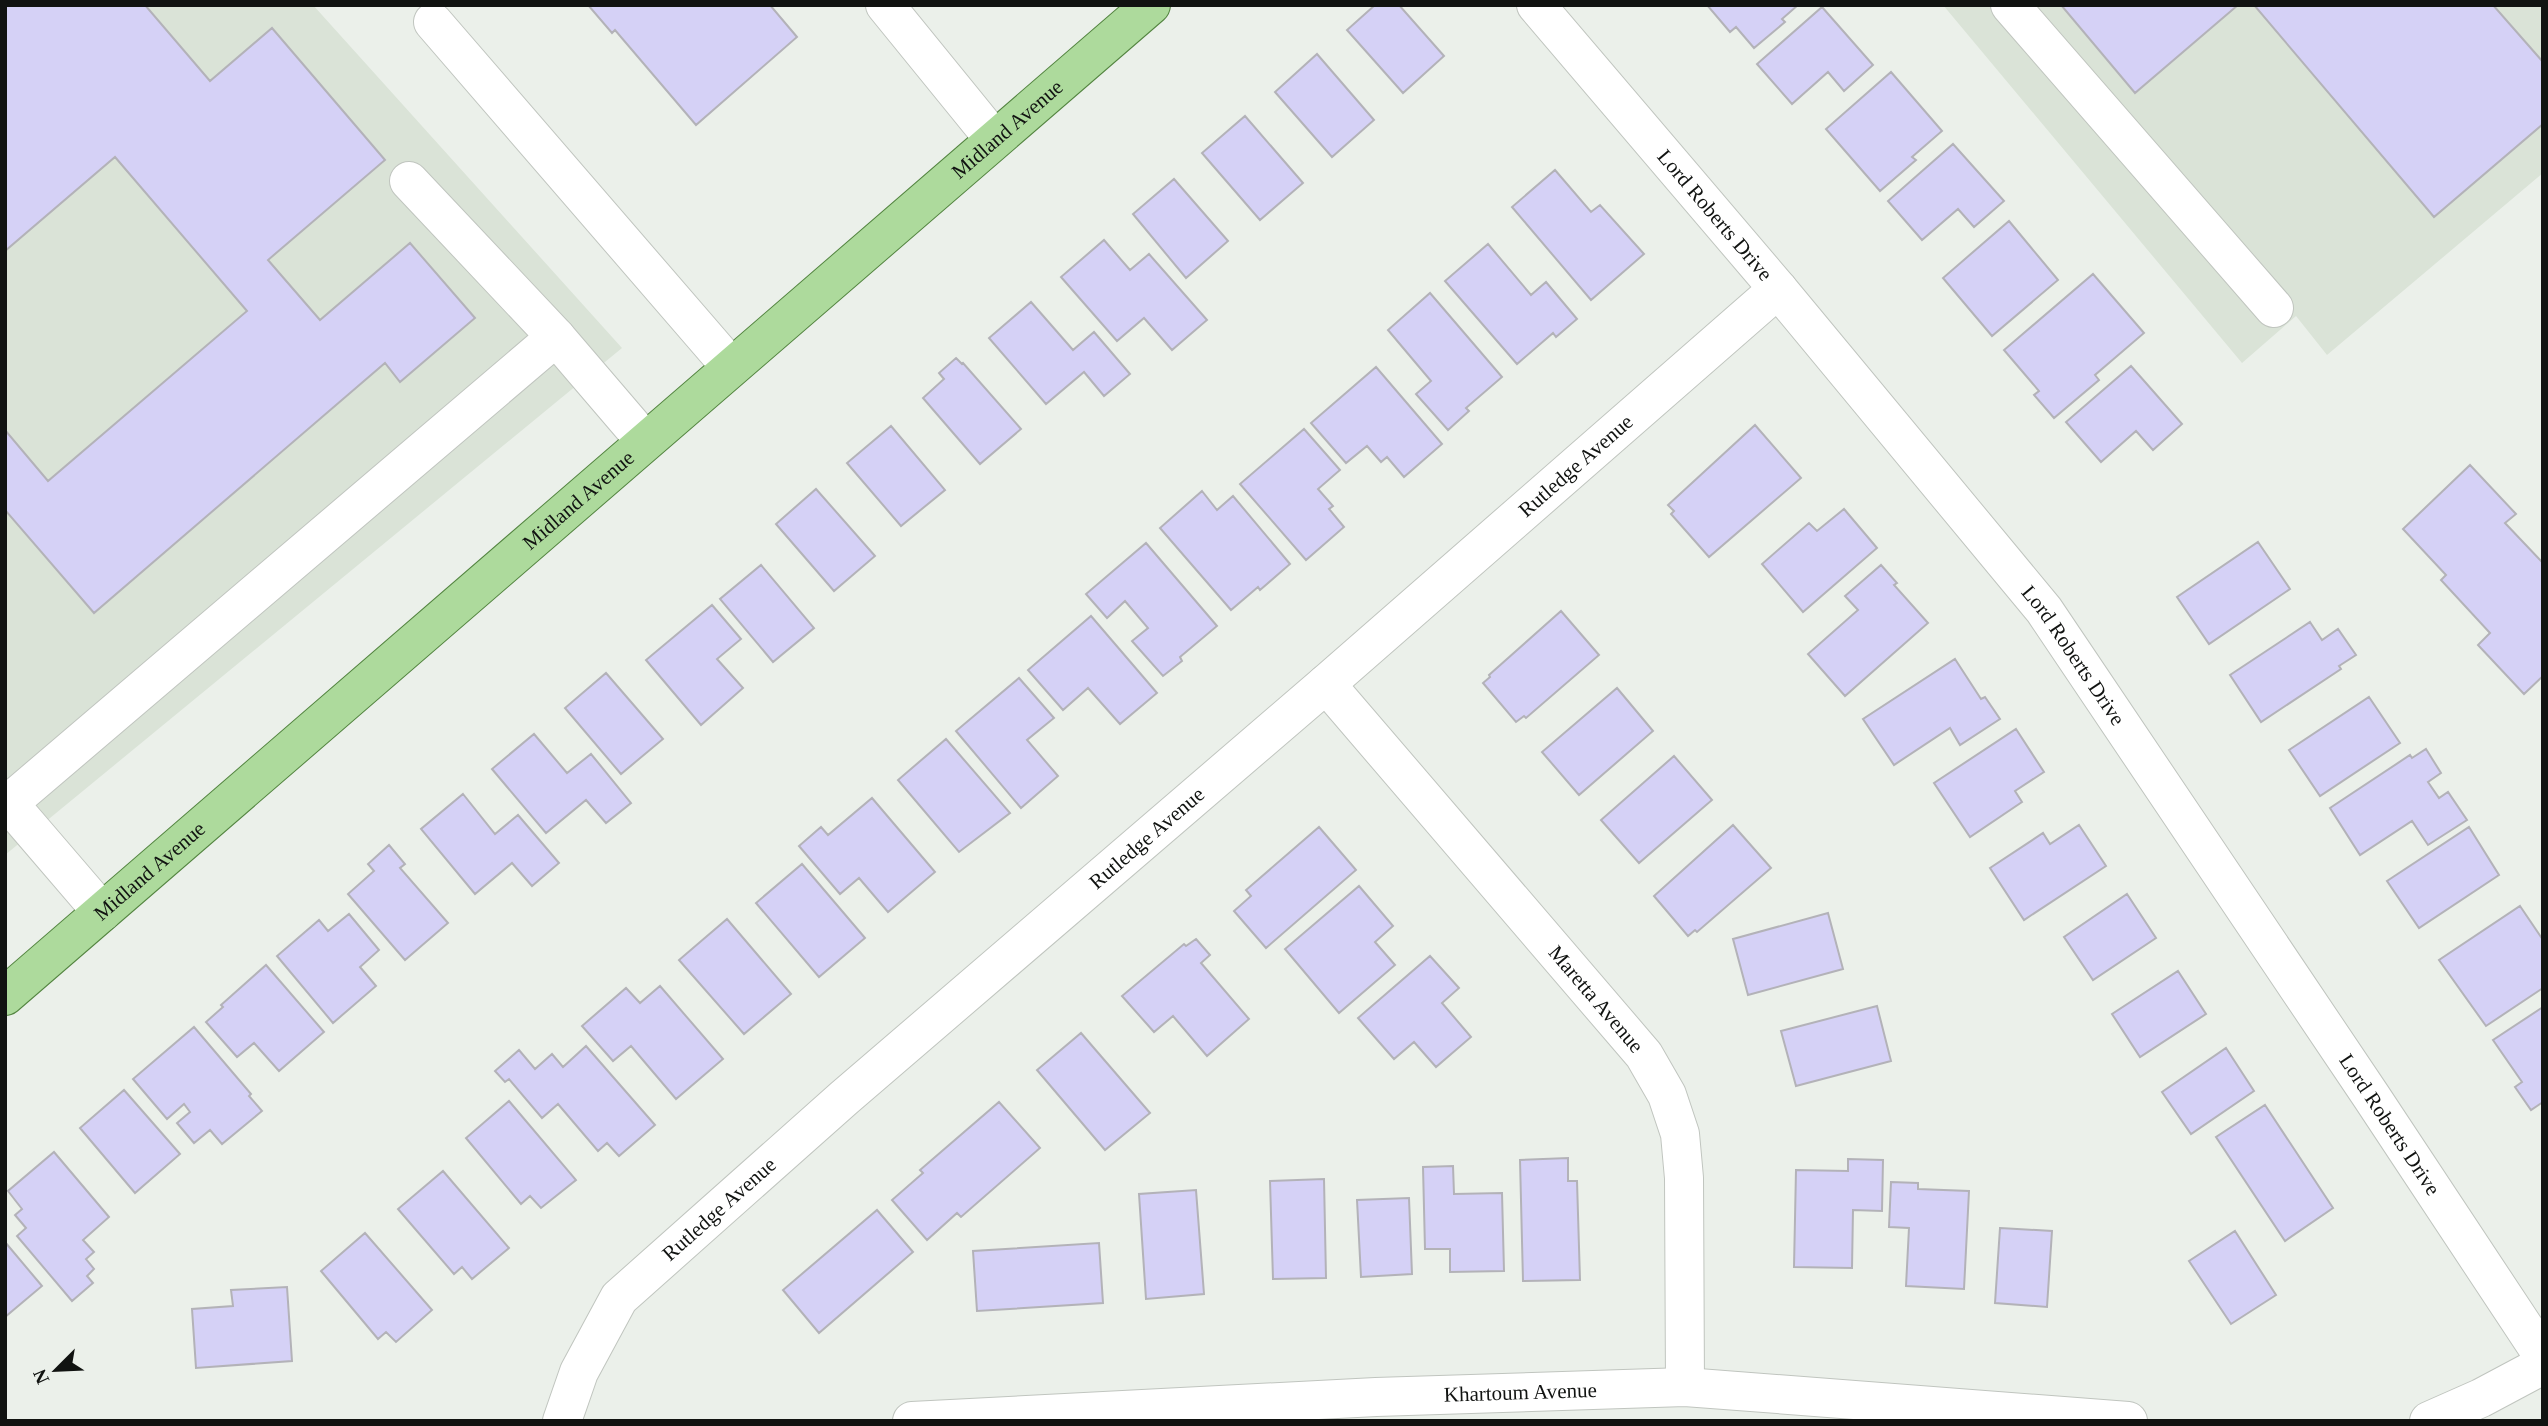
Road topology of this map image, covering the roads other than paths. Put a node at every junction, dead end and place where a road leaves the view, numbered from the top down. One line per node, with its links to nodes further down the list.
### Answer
1 (885, 5): 6 (street)
2 (1151, 5): 6 (main road, Midland Avenue)
3 (1536, 5): 8 (street, Lord Roberts Drive)
4 (2010, 5): 9 (street)
5 (433, 22): 11 (street)
6 (994, 139): 11 (main road, Midland Avenue)
7 (409, 181): 10 (street)
8 (1779, 289): 13 (street, Rutledge Avenue); 17 (street, Lord Roberts Drive)
9 (2274, 307)
10 (556, 337): 12 (street); 14 (street)
11 (731, 367): 12 (main road, Midland Avenue)
12 (645, 441): 15 (main road, Midland Avenue)
13 (1326, 684): 19 (street, Maretta Avenue); 20 (street, Rutledge Avenue)
14 (7, 801): 15 (street)
15 (102, 912): 16 (main road, Midland Avenue)
16 (5, 996)
17 (2543, 1356)
18 (2543, 1365): 23 (street)
19 (1685, 1387): 21 (street, Khartoum Avenue); 22 (street, Khartoum Avenue)
20 (562, 1421)
21 (912, 1421)
22 (2128, 1421)
23 (2429, 1421)

